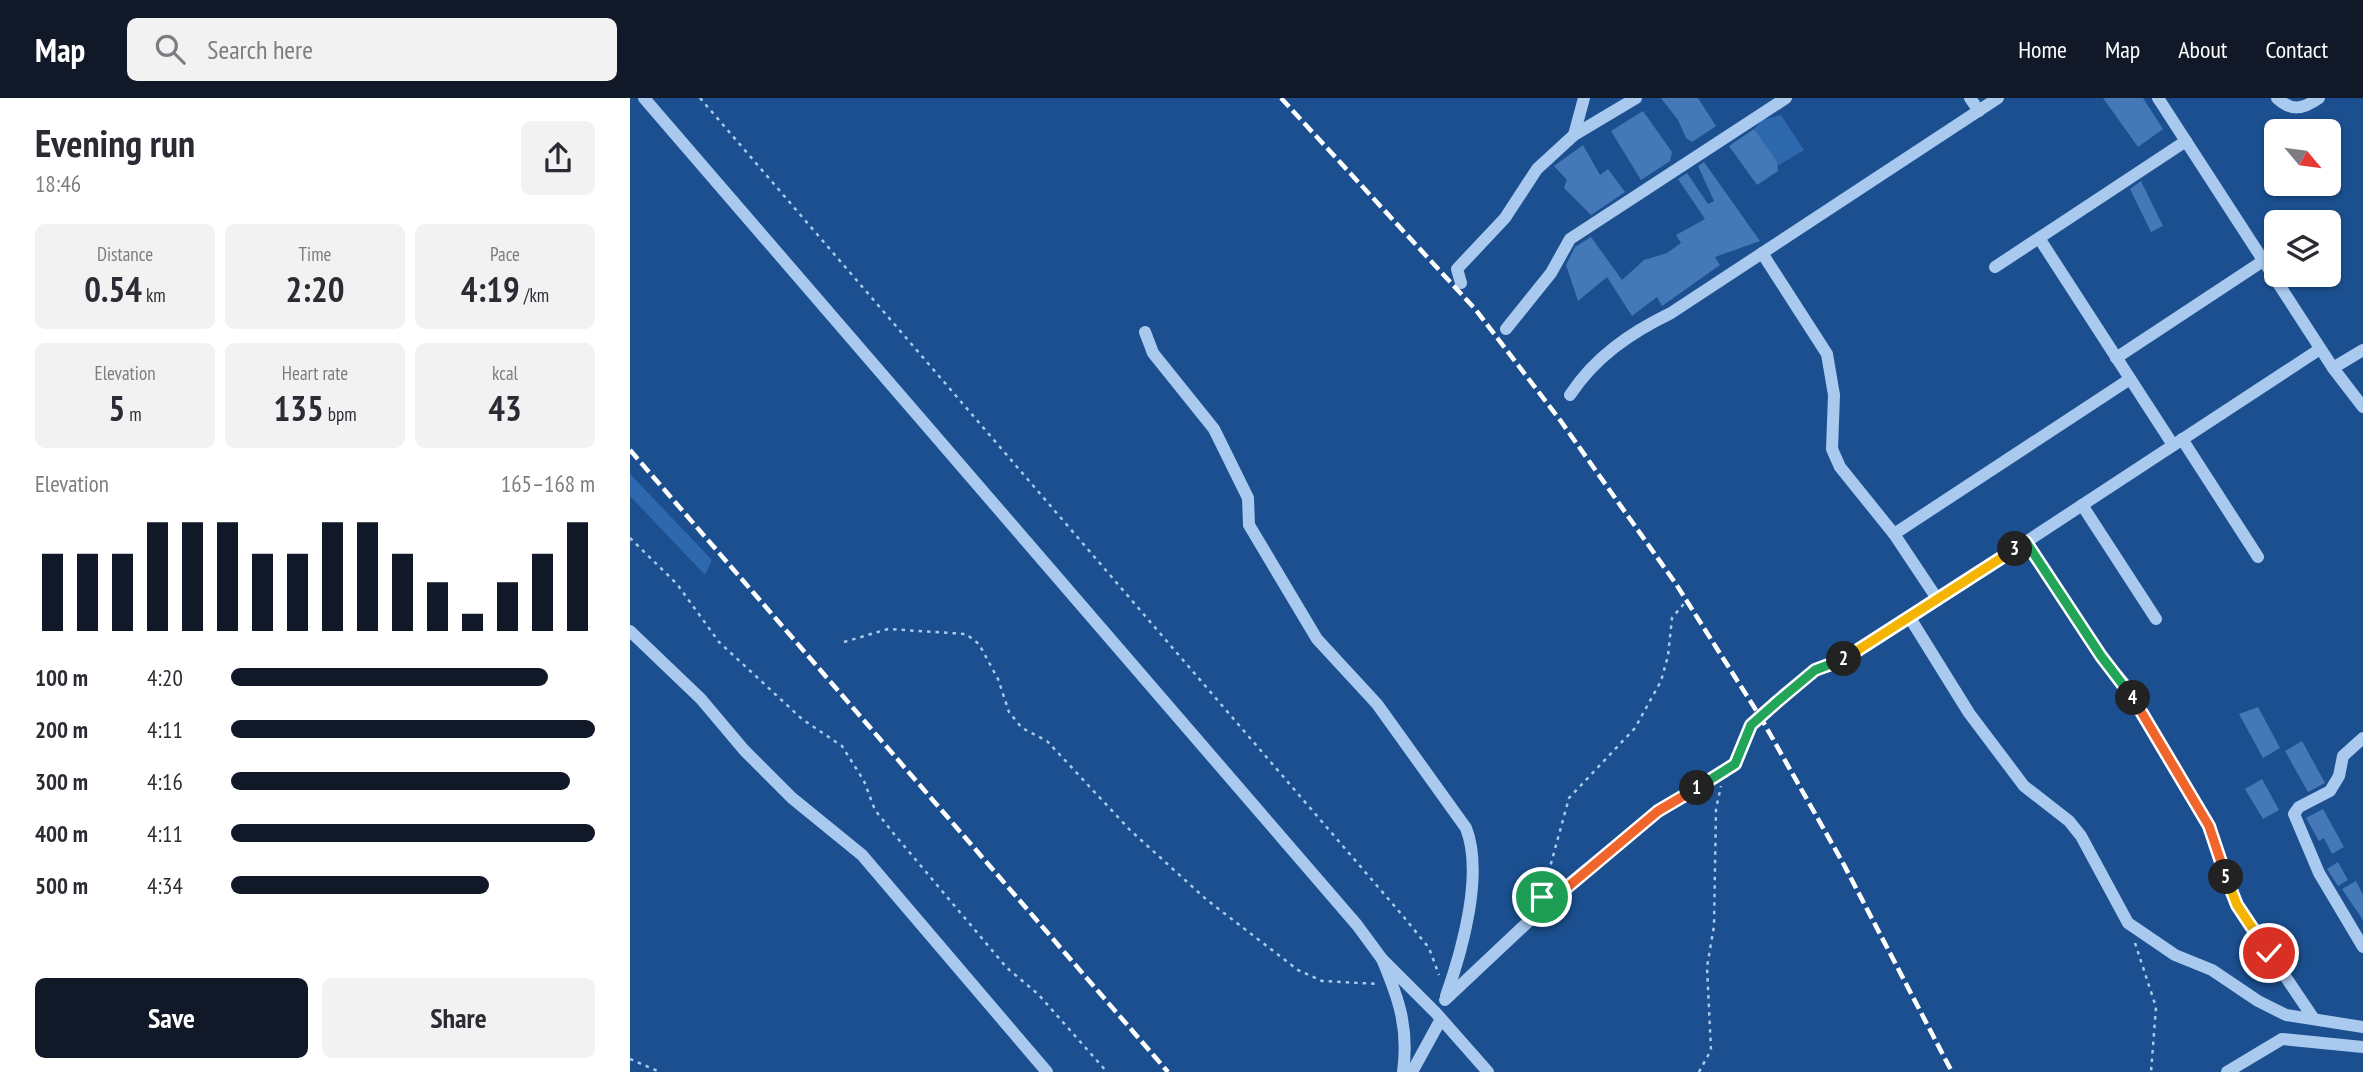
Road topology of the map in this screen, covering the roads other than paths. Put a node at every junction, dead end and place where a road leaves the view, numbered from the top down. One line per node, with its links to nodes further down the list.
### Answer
1 (644, 98): 38 (street)
2 (1584, 98): 11 (street)
3 (1636, 98): 11 (street)
4 (1786, 98): 18 (street)
5 (1970, 98): 10 (street)
6 (1998, 98): 10 (street)
7 (2158, 98): 12 (street)
8 (2277, 98): 9 (street)
9 (2319, 98)
10 (1979, 111): 14 (street)
11 (1574, 135): 17 (street)
12 (2186, 141): 13 (street); 15 (street)
13 (2039, 238): 16 (street); 22 (street)
14 (1762, 253): 25 (street); 29 (street)
15 (2263, 261): 20 (street); 22 (street)
16 (1995, 267)
17 (1461, 284)
18 (1506, 329)
19 (1145, 332): 33 (street)
20 (2320, 349): 23 (street); 27 (street)
21 (2363, 350): 23 (street)
22 (2116, 358): 24 (street)
23 (2333, 368): 26 (street)
24 (2130, 379): 27 (street); 29 (street)
25 (1570, 395)
26 (2363, 407)
27 (2178, 442): 28 (street); 31 (street)
28 (2082, 505): 30 (street); 34 (street)
29 (1894, 534): 32 (street)
30 (2026, 542): 32 (street); 40 (street)
31 (2258, 557)
32 (1938, 600): 33 (street)
33 (1910, 618): 40 (street)
34 (2156, 619)
35 (630, 631): 43 (street)
36 (2363, 738): 37 (street)
37 (2363, 947)
38 (1382, 960): 39 (street); 44 (street)
39 (1441, 1019): 45 (street); 46 (street)
40 (2314, 1019): 41 (street)
41 (2363, 1027)
42 (2363, 1047): 47 (street)
43 (1047, 1072)
44 (1402, 1072)
45 (1412, 1072)
46 (1488, 1072)
47 (2227, 1072)

